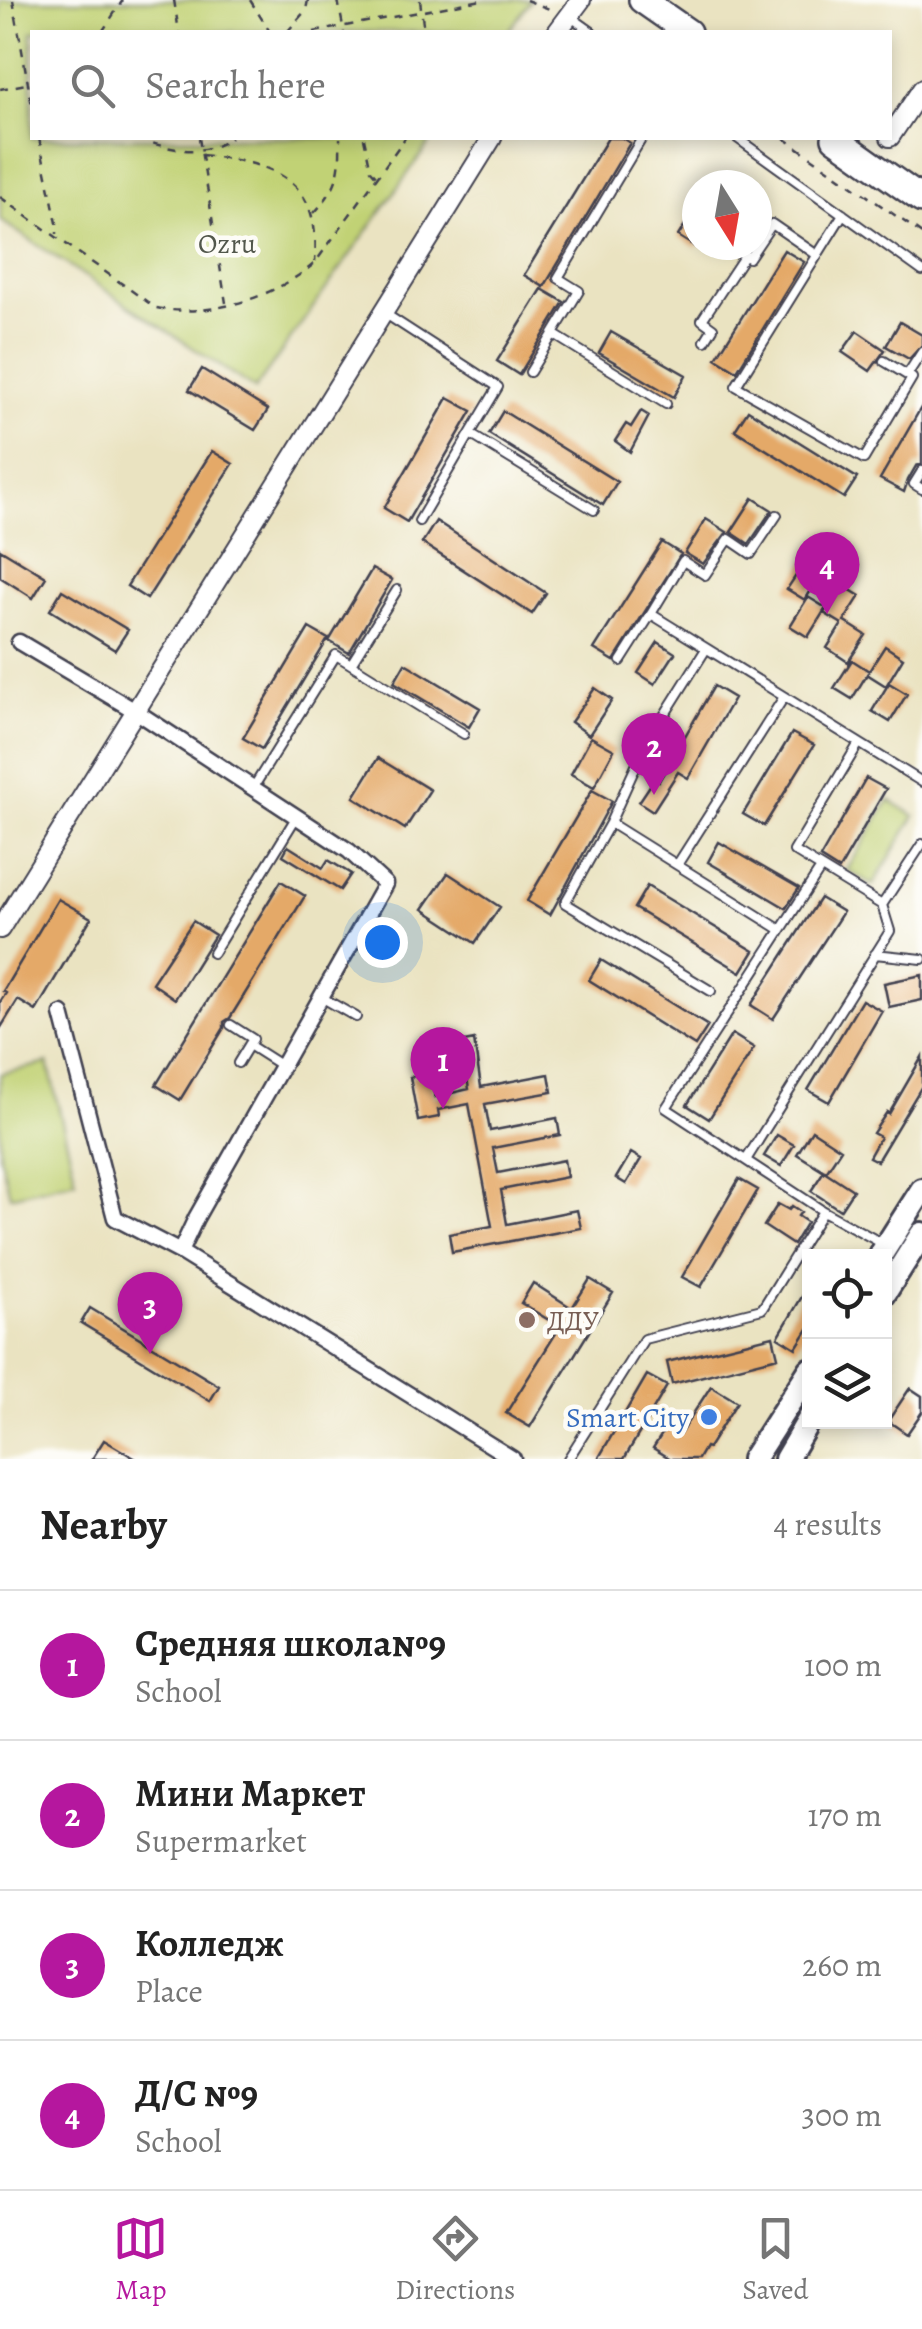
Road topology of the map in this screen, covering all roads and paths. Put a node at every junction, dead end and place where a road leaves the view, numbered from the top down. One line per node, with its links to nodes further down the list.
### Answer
1 (13, 0): 23 (path)
2 (122, 0): 14 (path)
3 (174, 0): 15 (path)
4 (250, 0): 16 (path)
5 (308, 0): 17 (path)
6 (338, 0): 18 (path)
7 (420, 0): 12 (path)
8 (482, 0): 12 (path)
9 (526, 0): 13 (path)
10 (581, 0): 13 (street)
11 (642, 0): 22 (highway)
12 (422, 12): 18 (path); 19 (path)
13 (568, 15): 20 (street); 21 (lane)
14 (103, 30)
15 (179, 30)
16 (269, 30)
17 (289, 30)
18 (343, 30)
19 (424, 30)
20 (558, 30)
21 (589, 30)
22 (685, 30)
23 (30, 84): 24 (path)
24 (0, 89)
25 (922, 89): 26 (street)
26 (892, 133)
27 (39, 140): 49 (path)
28 (143, 140): 40 (path)
29 (199, 140): 40 (path)
30 (227, 140): 40 (path)
31 (340, 140): 45 (path)
32 (364, 140): 42 (path)
33 (405, 140): 42 (path)
34 (491, 140): 55 (street)
35 (641, 140): 56 (lane)
36 (740, 140): 46 (lane)
37 (787, 140): 48 (path)
38 (838, 140): 41 (highway)
39 (887, 140): 41 (street)
40 (201, 153): 45 (path); 54 (path)
41 (872, 164): 44 (highway)
42 (377, 177): 52 (path)
43 (0, 197): 49 (path)
44 (922, 200)
45 (313, 214): 52 (path)
46 (843, 214): 50 (lane); 53 (lane)
47 (772, 224): 50 (lane)
48 (922, 234)
49 (56, 235): 54 (path)
50 (816, 254): 61 (lane)
51 (742, 260): 57 (lane)
52 (315, 264): 54 (path)
53 (922, 270)
54 (226, 304)
55 (384, 313): 63 (lane); 76 (street)
56 (553, 334): 60 (lane); 62 (lane)
57 (705, 341)
58 (922, 352): 61 (lane)
59 (884, 360): 61 (lane)
60 (530, 372)
61 (907, 375)
62 (666, 404)
63 (470, 434): 66 (lane); 68 (lane)
64 (922, 472): 65 (lane)
65 (922, 489)
66 (594, 510)
67 (777, 515): 70 (lane)
68 (419, 521)
69 (397, 590): 74 (lane)
70 (651, 614): 72 (lane); 73 (lane)
71 (19, 642): 76 (street)
72 (706, 648): 75 (lane); 82 (lane)
73 (621, 660)
74 (352, 664): 77 (lane); 80 (lane)
75 (784, 697): 78 (lane); 84 (lane)
76 (138, 712): 80 (street); 87 (street)
77 (464, 734)
78 (859, 743): 79 (lane); 85 (lane)
79 (922, 782)
80 (254, 788): 81 (street)
81 (297, 816): 89 (lane); 93 (street)
82 (610, 824): 84 (lane); 92 (lane)
83 (922, 844): 86 (lane)
84 (676, 865): 88 (lane)
85 (821, 868): 86 (lane); 88 (lane)
86 (882, 905): 90 (lane)
87 (0, 929)
88 (781, 930): 100 (lane)
89 (213, 953)
90 (875, 954): 91 (lane); 100 (lane)
91 (922, 959)
92 (710, 991)
93 (321, 997): 95 (lane); 99 (street)
94 (62, 1014): 106 (street)
95 (356, 1016)
96 (231, 1026): 97 (lane)
97 (249, 1045): 98 (lane); 99 (lane)
98 (238, 1063)
99 (282, 1066): 106 (street)
100 (746, 1160): 102 (lane)
101 (922, 1190): 105 (main road)
102 (823, 1211): 104 (lane); 111 (lane)
103 (922, 1234): 107 (main road)
104 (881, 1249)
105 (885, 1249)
106 (180, 1252): 110 (street)
107 (892, 1281)
108 (802, 1382): 112 (main road)
109 (804, 1429): 113 (main road)
110 (513, 1459)
111 (568, 1459)
112 (753, 1459)
113 (786, 1459)

